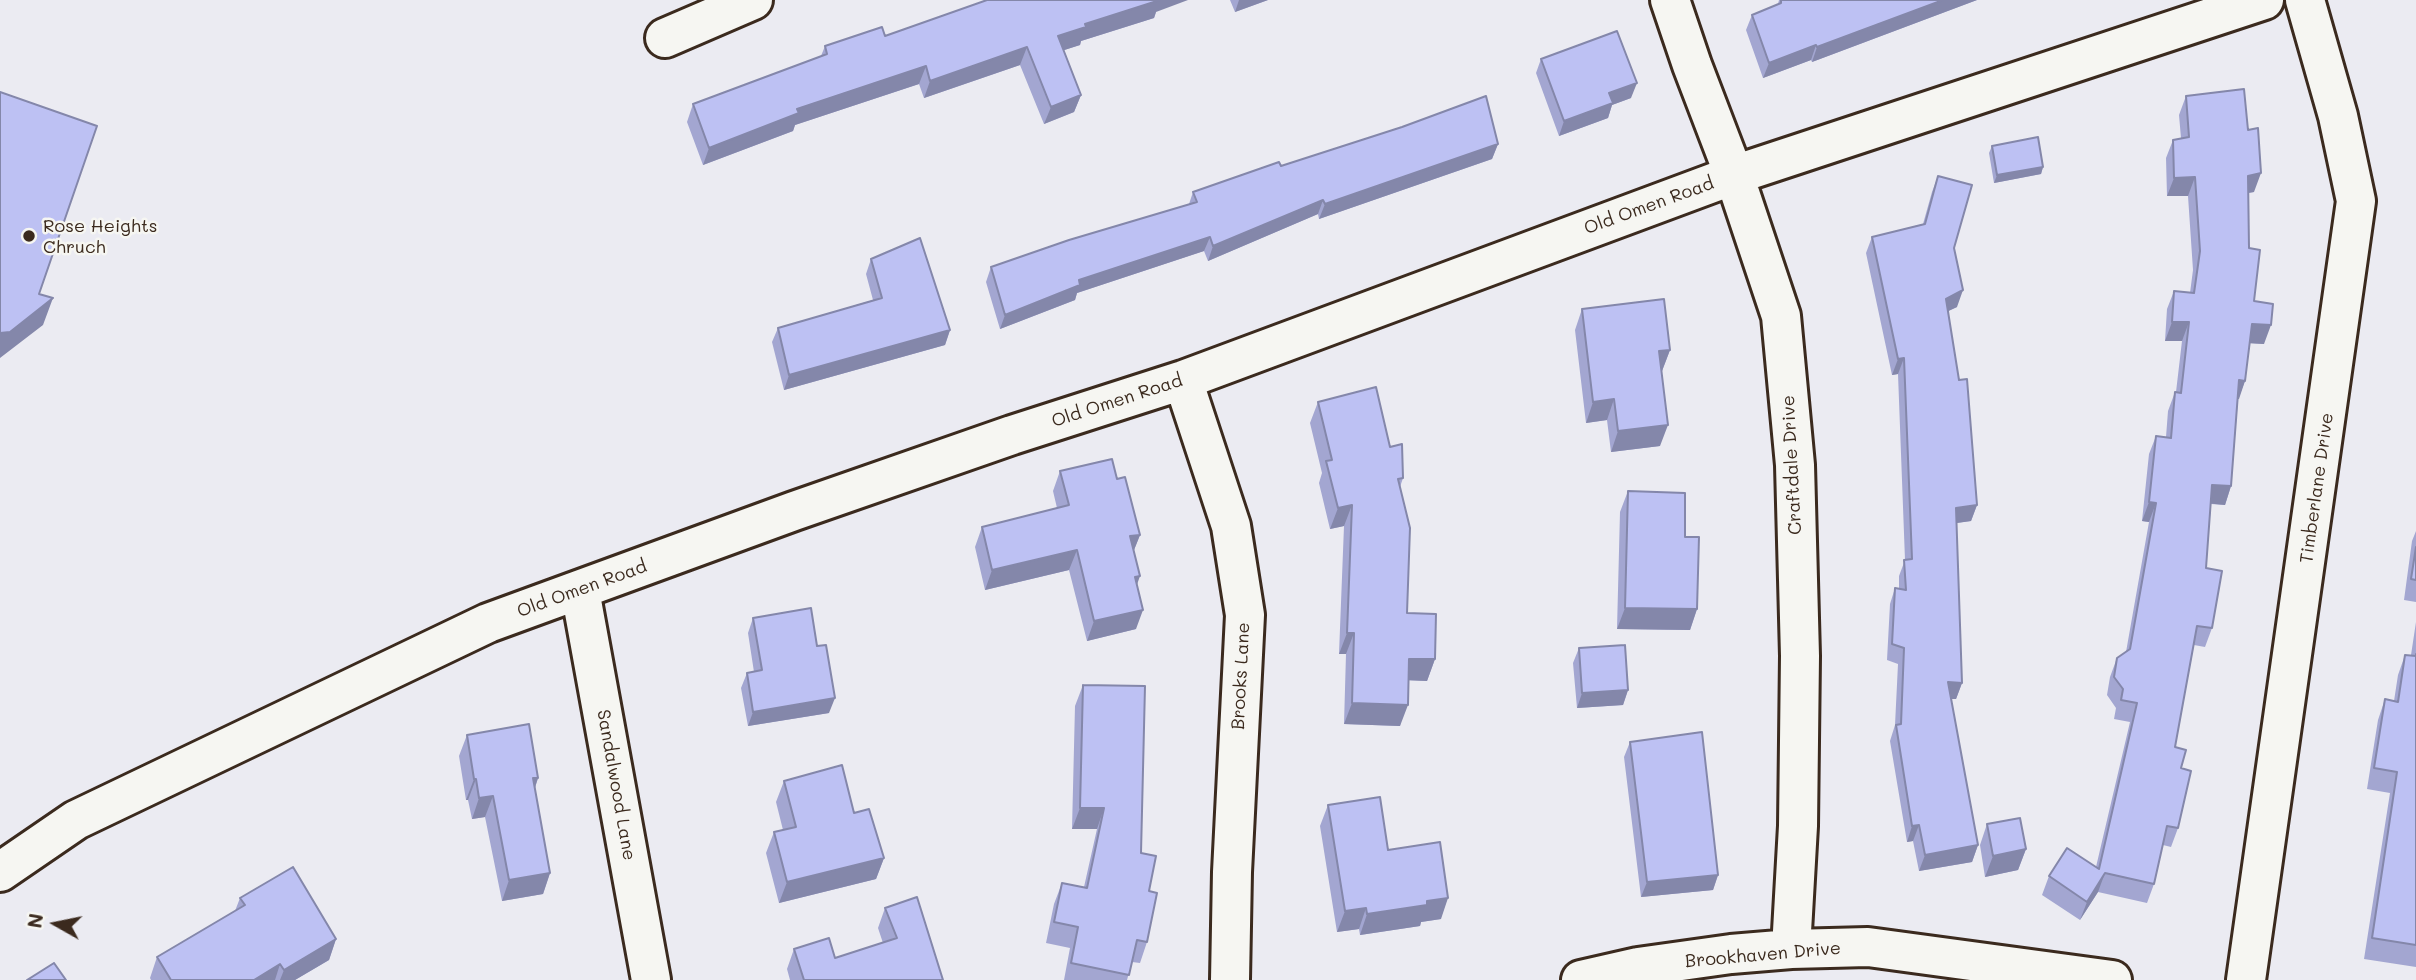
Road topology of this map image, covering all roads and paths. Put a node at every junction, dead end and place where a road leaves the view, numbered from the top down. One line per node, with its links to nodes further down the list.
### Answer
1 (752, 0): 5 (street)
2 (1670, 0): 6 (street, Craftdale Drive)
3 (2264, 0): 6 (street, Old Omen Road)
4 (2305, 0): 15 (street, Timberlane Drive)
5 (665, 37)
6 (1734, 174): 7 (street, Old Omen Road); 10 (street, Craftdale Drive)
7 (1182, 380): 8 (street, Old Omen Road); 12 (street, Brooks Lane)
8 (580, 590): 9 (street, Old Omen Road); 11 (street, Sandalwood Lane)
9 (0, 872)
10 (1791, 948): 13 (street, Brookhaven Drive); 14 (street, Brookhaven Drive)
11 (651, 980)
12 (1230, 980)
13 (1581, 980)
14 (2112, 980)
15 (2246, 980)

